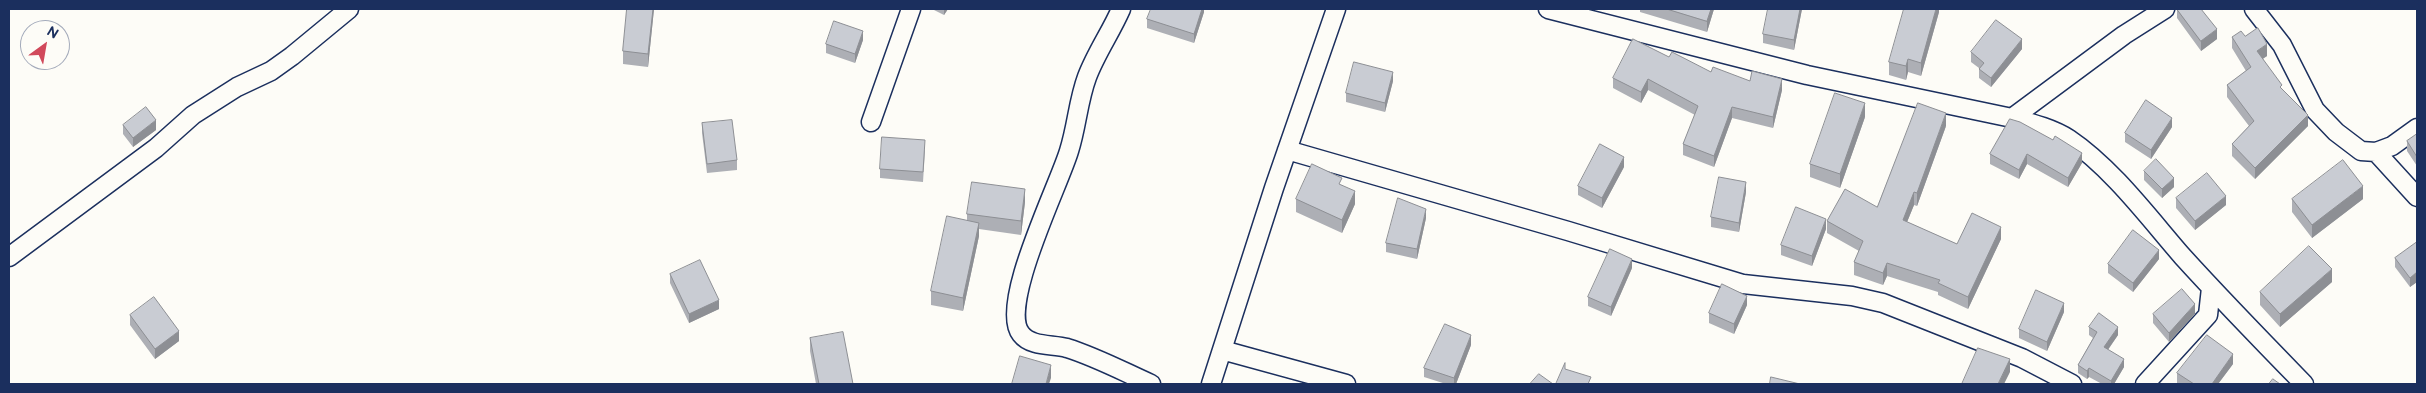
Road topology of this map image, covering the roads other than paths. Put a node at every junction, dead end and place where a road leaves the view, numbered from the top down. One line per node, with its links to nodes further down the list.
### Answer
1 (348, 9): 14 (street)
2 (911, 9): 9 (street)
3 (1121, 9): 17 (street)
4 (1336, 9): 11 (street)
5 (1548, 9): 8 (street)
6 (2165, 9): 8 (street)
7 (2254, 9): 12 (street)
8 (2012, 118): 15 (street)
9 (871, 122)
10 (2417, 128): 12 (street)
11 (1287, 150): 16 (street); 20 (street)
12 (2376, 152): 13 (street)
13 (2417, 197)
14 (9, 257)
15 (2211, 288): 21 (street); 22 (street)
16 (1222, 350): 18 (street); 19 (street)
17 (1151, 384)
18 (1211, 384)
19 (1346, 384)
20 (2072, 384)
21 (2145, 384)
22 (2304, 384)

